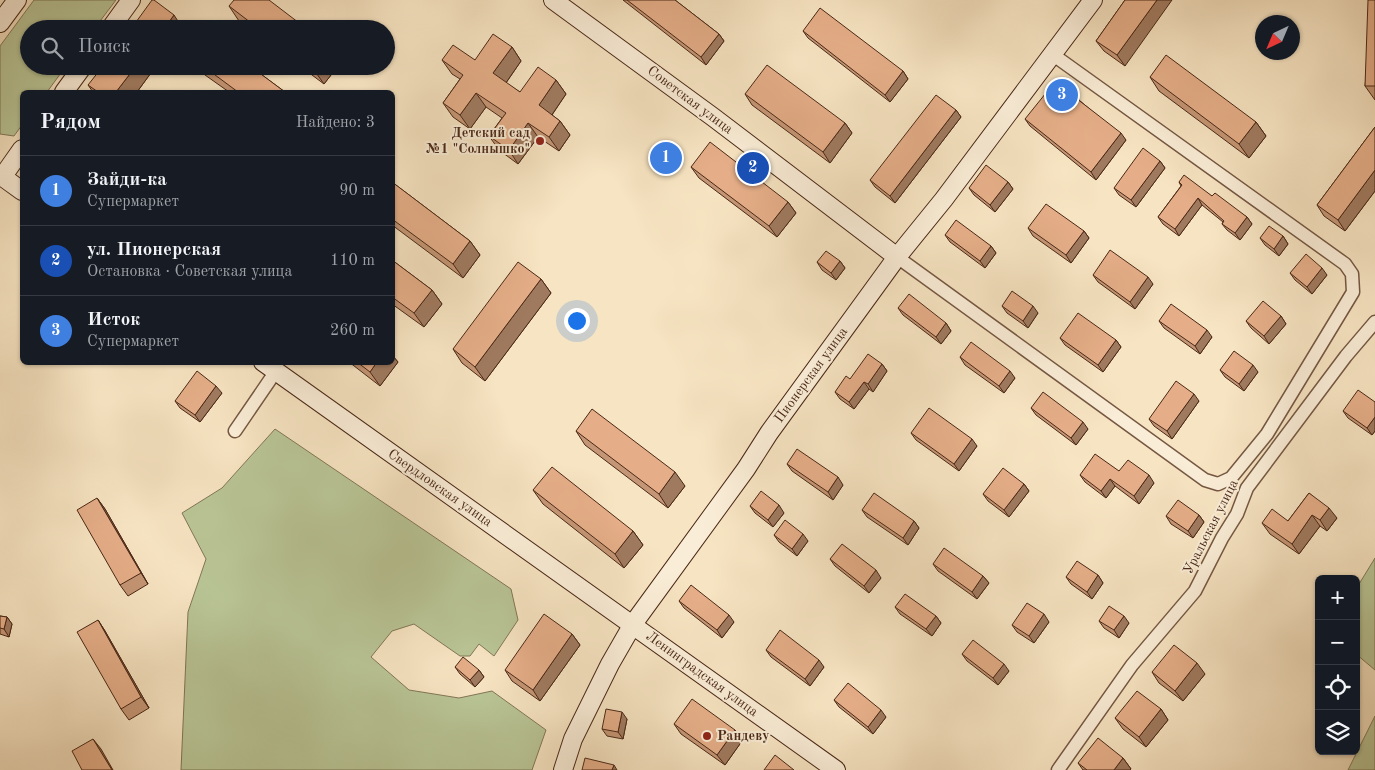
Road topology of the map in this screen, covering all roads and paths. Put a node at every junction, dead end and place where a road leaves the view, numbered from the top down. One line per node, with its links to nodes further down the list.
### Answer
1 (17, 0): 6 (street)
2 (131, 0): 5 (street)
3 (553, 0): 13 (street, Советская улица)
4 (1093, 0): 7 (street, Пионерская улица)
5 (117, 20)
6 (0, 23)
7 (1052, 54): 13 (street, Пионерская улица); 17 (street)
8 (76, 75): 9 (street)
9 (65, 90)
10 (20, 151): 11 (street)
11 (1, 175): 12 (street)
12 (20, 189)
13 (897, 257): 17 (street); 20 (street, Пионерская улица)
14 (1375, 322): 18 (street, Уральская улица)
15 (270, 367): 16 (street); 19 (street, Свердловская улица)
16 (235, 431)
17 (1231, 478): 18 (street)
18 (1246, 488): 23 (street, Уральская улица)
19 (617, 613): 20 (street, Ленинградская улица)
20 (634, 624): 21 (street, Пионерская улица); 22 (street, Ленинградская улица)
21 (563, 770)
22 (836, 770)
23 (1058, 770)

